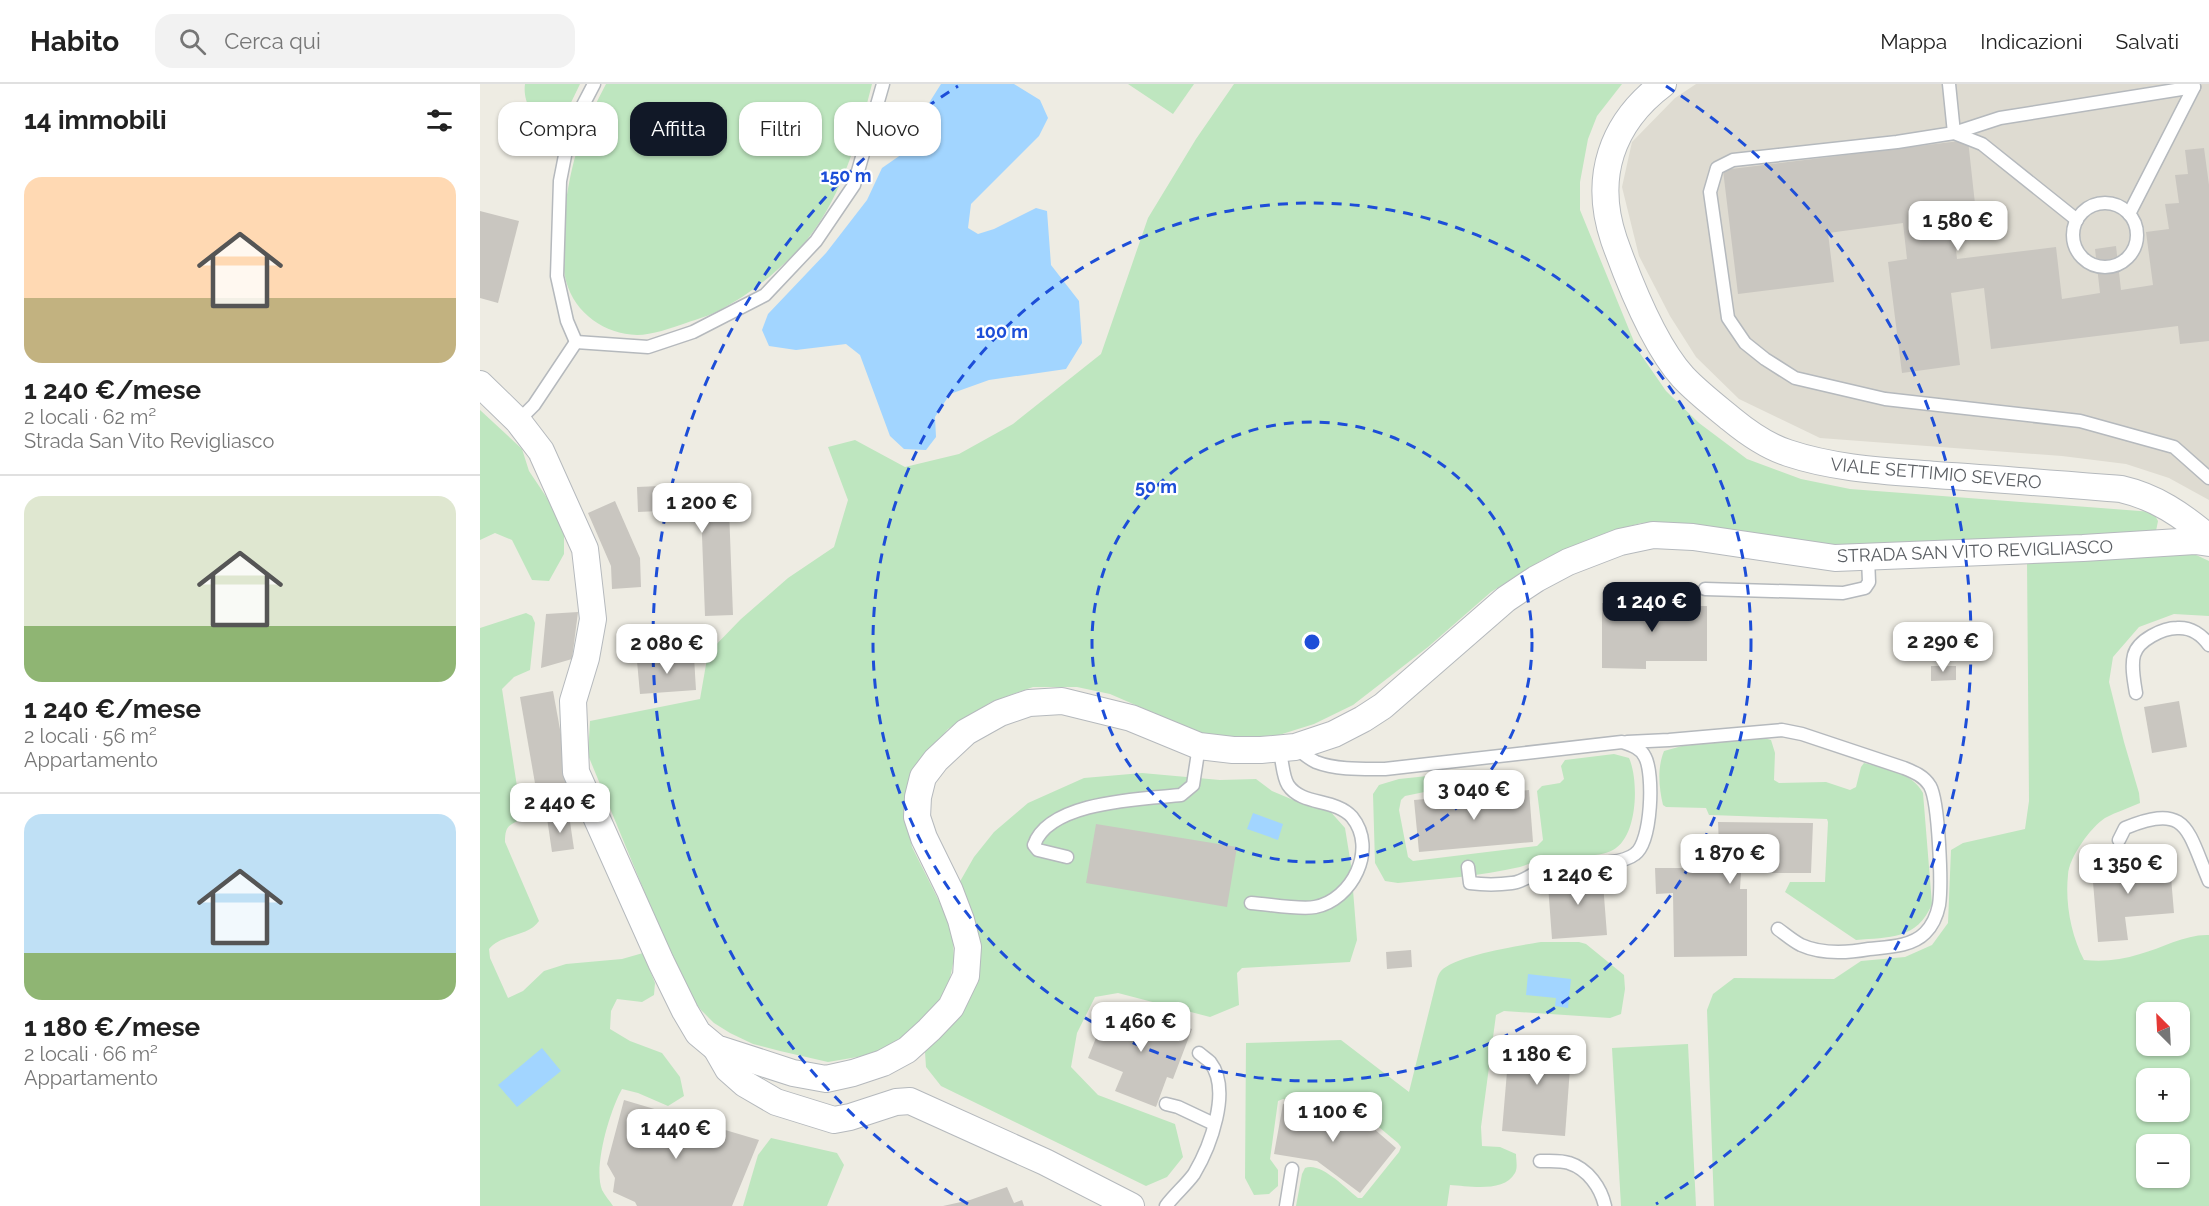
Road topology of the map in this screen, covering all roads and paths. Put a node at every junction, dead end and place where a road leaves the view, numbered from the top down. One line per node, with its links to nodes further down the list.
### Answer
1 (594, 84): 8 (lane)
2 (883, 84): 8 (lane)
3 (1663, 84): 12 (street, VIALE SETTIMIO SEVERO)
4 (1949, 84): 5 (lane)
5 (1954, 133): 6 (lane); 7 (lane); 11 (lane)
6 (2129, 214): 7 (lane); 7 (lane)
7 (2077, 220)
8 (576, 342): 10 (lane)
9 (480, 384): 10 (street, STRADA SAN VITO REVIGLIASCO)
10 (518, 421): 27 (street, STRADA SAN VITO REVIGLIASCO)
11 (2209, 478)
12 (2209, 538)
13 (2209, 543): 14 (street, STRADA SAN VITO REVIGLIASCO)
14 (1868, 558): 15 (lane); 20 (street, STRADA SAN VITO REVIGLIASCO)
15 (1705, 589)
16 (2209, 645): 17 (lane)
17 (2136, 693)
18 (1622, 742): 20 (lane); 23 (lane); 26 (lane)
19 (1199, 746): 20 (street, STRADA SAN VITO REVIGLIASCO); 22 (lane); 27 (street, STRADA SAN VITO REVIGLIASCO)
20 (1287, 748): 25 (lane)
21 (2119, 840): 24 (lane)
22 (1067, 857)
23 (1468, 867)
24 (2209, 881)
25 (1251, 903)
26 (1778, 929)
27 (716, 1048): 33 (street)
28 (1198, 1053): 30 (lane)
29 (1166, 1104): 30 (lane)
30 (1214, 1124): 34 (lane)
31 (1540, 1161): 36 (lane)
32 (1292, 1169): 35 (lane)
33 (1131, 1206)
34 (1166, 1206)
35 (1286, 1206)
36 (1605, 1206)

